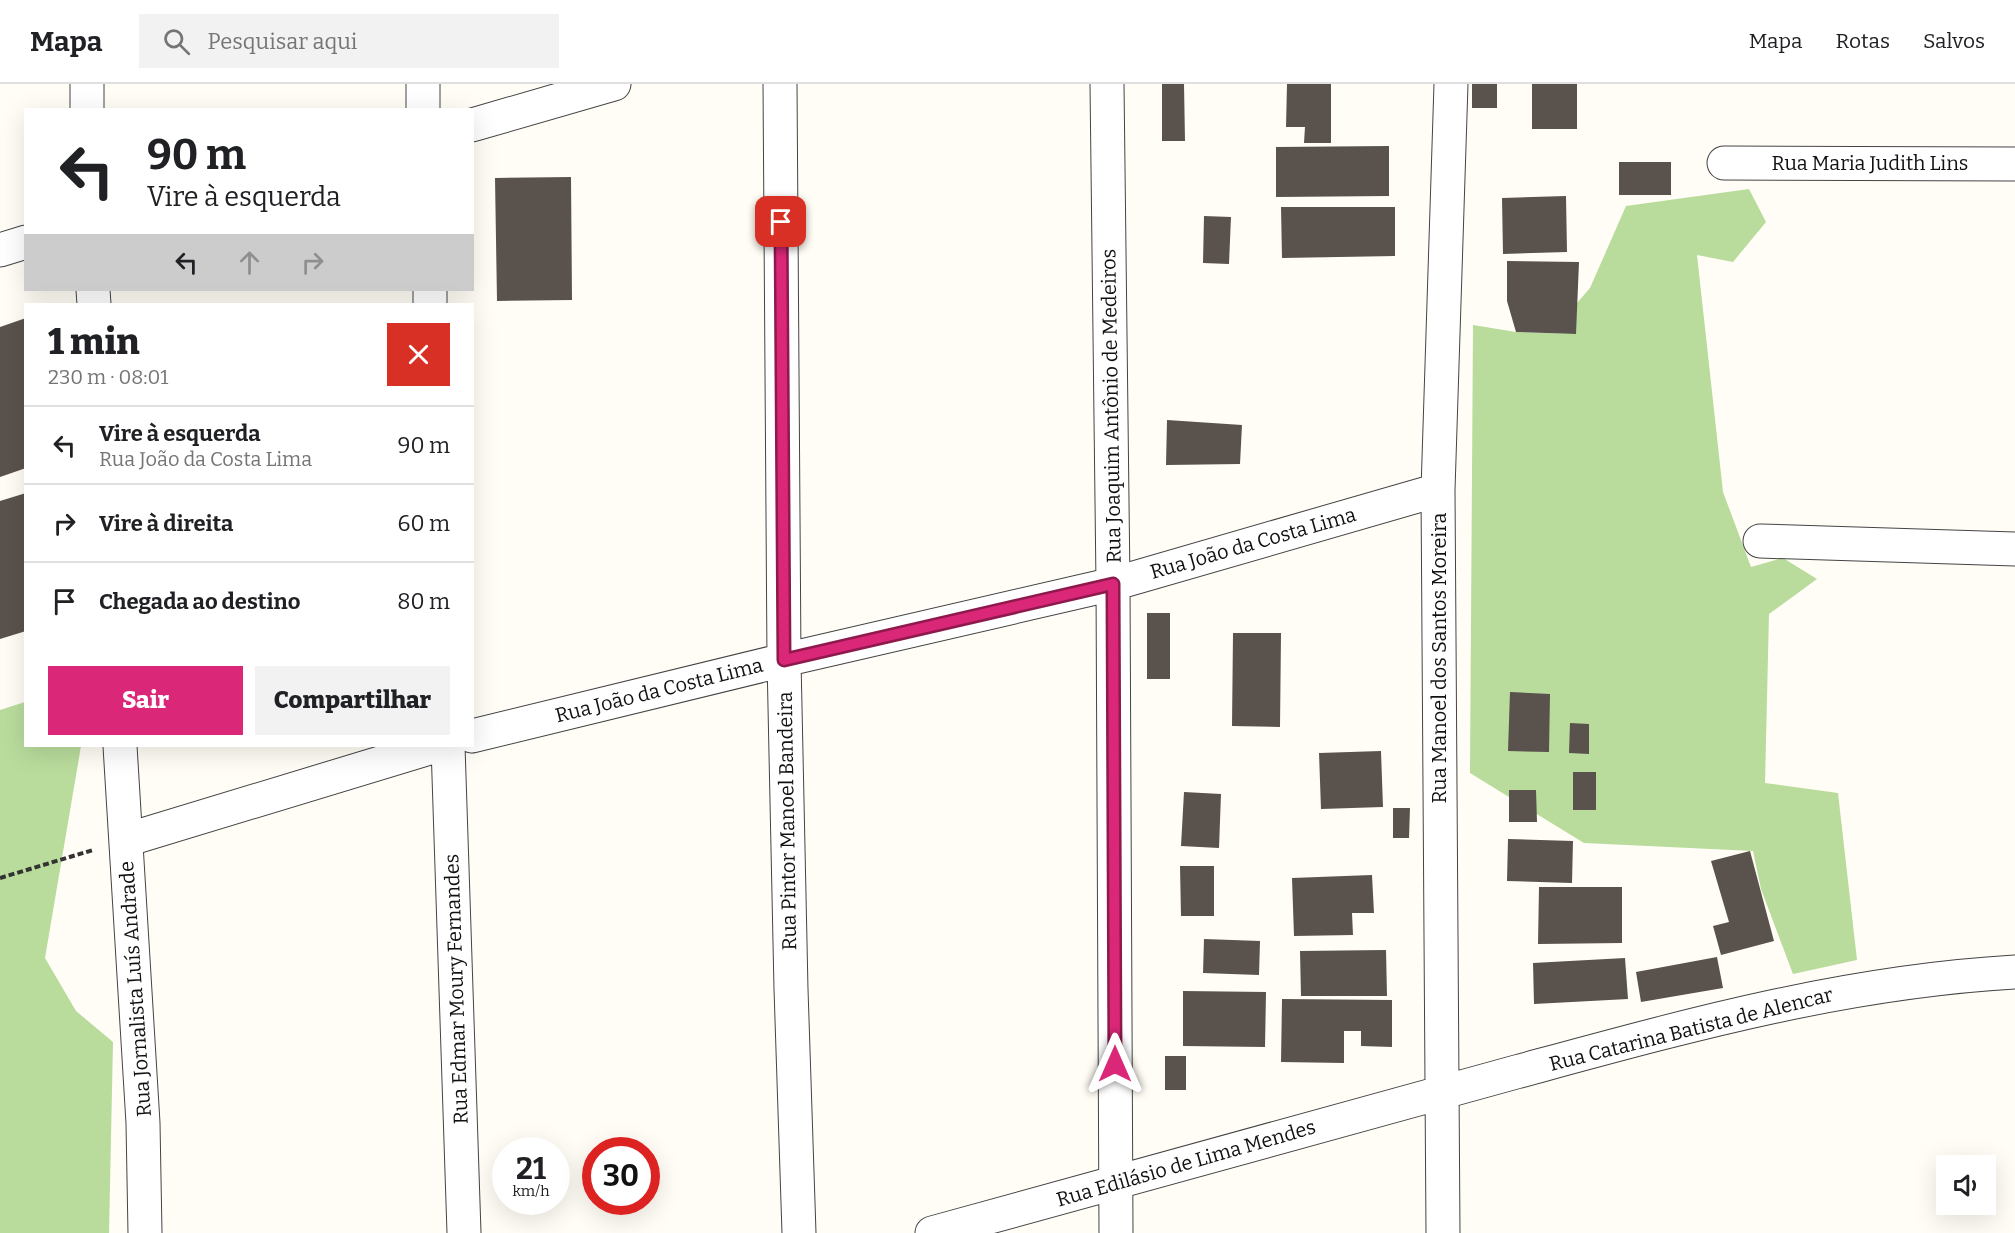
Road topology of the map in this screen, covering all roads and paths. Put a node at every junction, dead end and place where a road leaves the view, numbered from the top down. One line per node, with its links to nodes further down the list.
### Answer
1 (87, 84): 7 (street)
2 (423, 84): 8 (street)
3 (614, 84): 9 (street)
4 (780, 84): 18 (street, Rua Pintor Manoel Bandeira)
5 (1107, 84): 17 (street, Rua Joaquim Antônio de Medeiros)
6 (1451, 84): 14 (street, Rua Manoel dos Santos Moreira)
7 (87, 108)
8 (423, 108)
9 (474, 124)
10 (1724, 163): 11 (street, Rua Maria Judith Lins)
11 (2015, 164)
12 (24, 243): 13 (street)
13 (0, 250)
14 (1438, 490): 17 (street, Rua João da Costa Lima); 26 (street, Rua Manoel dos Santos Moreira)
15 (1760, 541): 16 (street)
16 (2015, 549)
17 (1113, 584): 18 (street, Rua João da Costa Lima); 27 (street, Rua Joaquim Antônio de Medeiros)
18 (784, 660): 19 (street, Rua João da Costa Lima); 30 (street, Rua Pintor Manoel Bandeira)
19 (474, 736)
20 (120, 747): 23 (street, Rua Jornalista Luís Andrade)
21 (433, 747): 23 (street)
22 (448, 747): 29 (street, Rua Edmar Moury Fernandes)
23 (126, 840): 24 (path); 28 (street, Rua Jornalista Luís Andrade)
24 (0, 878)
25 (2015, 972): 26 (street, Rua Catarina Batista de Alencar)
26 (1441, 1092): 27 (street, Rua Edilásio de Lima Mendes); 33 (street, Rua Manoel dos Santos Moreira)
27 (1115, 1184): 31 (street, Rua Edilásio de Lima Mendes); 32 (street, Rua Joaquim Antônio de Medeiros)
28 (145, 1233)
29 (464, 1233)
30 (800, 1233)
31 (932, 1233)
32 (1116, 1233)
33 (1443, 1233)

